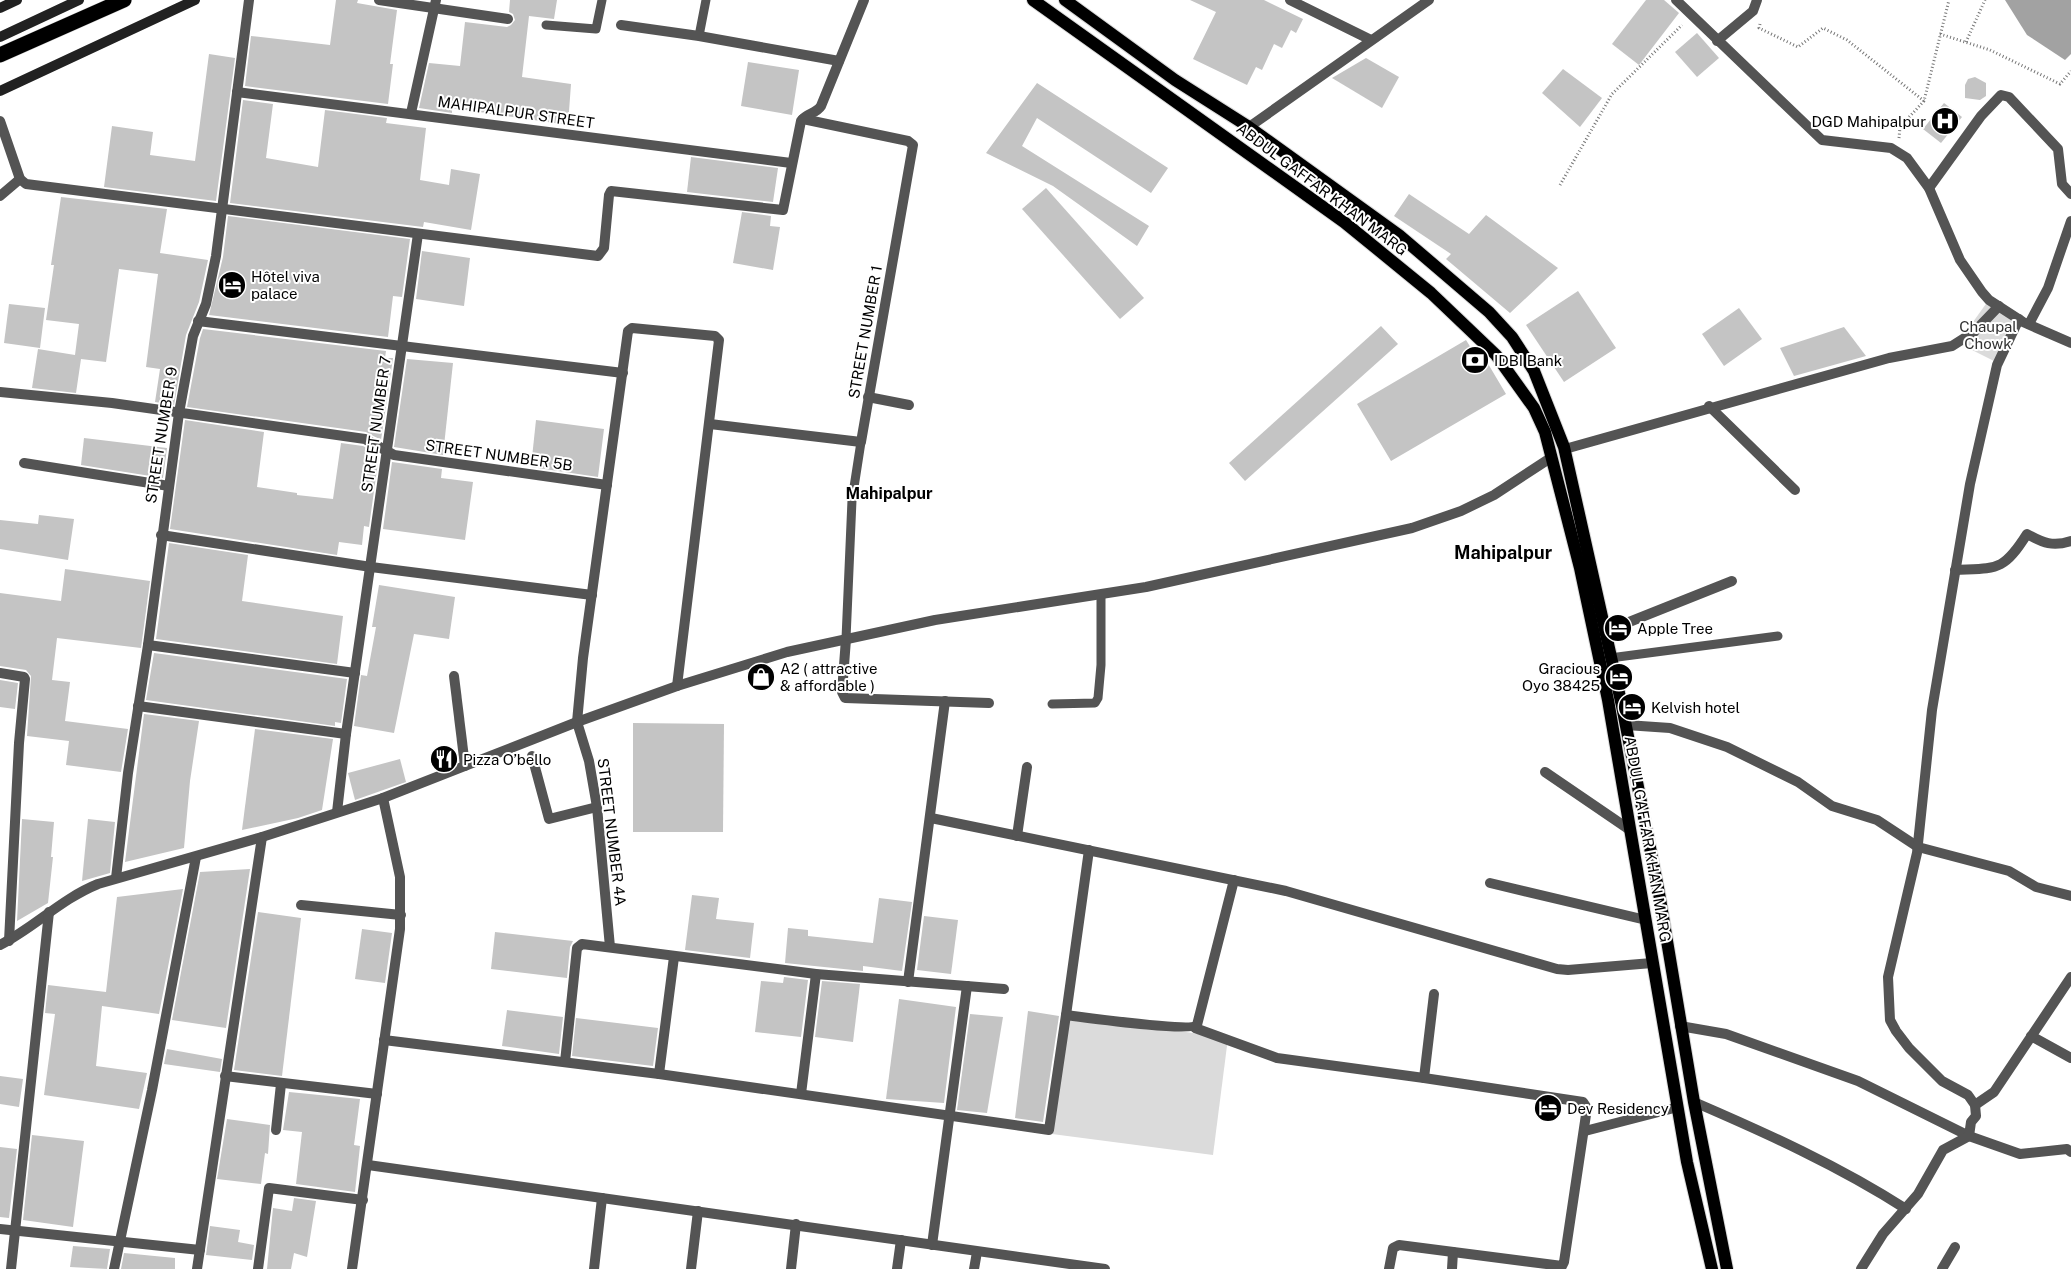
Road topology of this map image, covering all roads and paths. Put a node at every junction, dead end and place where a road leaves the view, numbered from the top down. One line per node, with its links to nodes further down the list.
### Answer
1 (18, 0): 19 (main road)
2 (79, 0): 27 (main road)
3 (124, 0): 31 (highway)
4 (195, 0): 34 (main road)
5 (249, 0): 35 (street, STREET NUMBER 9)
6 (379, 0): 18 (street)
7 (602, 0): 24 (lane)
8 (705, 0): 26 (lane)
9 (864, 0): 32 (street)
10 (1033, 0): 67 (main road, ABDUL GAFFAR KHAN MARG)
11 (1066, 0): 40 (main road, ABDUL GAFFAR KHAN MARG)
12 (1290, 0): 28 (street)
13 (1429, 0): 28 (street)
14 (1676, 0): 20 (street)
15 (1757, 0): 29 (street)
16 (1949, 0): 25 (path)
17 (1985, 0): 30 (path)
18 (436, 4): 22 (street); 37 (street)
19 (0, 8)
20 (1691, 15): 29 (street); 44 (path)
21 (1762, 18): 36 (path)
22 (508, 19)
23 (621, 24): 26 (street)
24 (546, 25)
25 (1940, 34): 30 (path); 36 (path)
26 (699, 36): 32 (street)
27 (0, 37)
28 (1372, 40): 40 (street)
29 (1717, 41): 41 (street)
30 (1966, 42): 33 (path)
31 (0, 55)
32 (839, 61): 38 (street)
33 (2071, 71)
34 (0, 90)
35 (237, 92): 37 (street, MAHIPALPUR STREET); 48 (street, STREET NUMBER 9)
36 (1924, 101): 41 (path)
37 (411, 113): 42 (street, MAHIPALPUR STREET)
38 (803, 119): 42 (street); 59 (street, STREET NUMBER 1)
39 (0, 121): 43 (street)
40 (1249, 127): 65 (main road, ABDUL GAFFAR KHAN MARG)
41 (1899, 152): 45 (street)
42 (791, 163): 50 (street)
43 (20, 179): 47 (street); 48 (street)
44 (1560, 185)
45 (1929, 188): 46 (street); 51 (street)
46 (2071, 194)
47 (0, 196)
48 (223, 209): 50 (street); 53 (street, STREET NUMBER 9)
49 (2071, 221): 54 (street)
50 (418, 234): 56 (street, STREET NUMBER 7)
51 (1999, 306): 52 (street); 61 (street)
52 (2019, 319): 54 (street); 75 (street)
53 (198, 321): 56 (street); 62 (street, STREET NUMBER 9)
54 (2029, 324): 55 (street)
55 (2071, 343)
56 (402, 346): 57 (street); 66 (street, STREET NUMBER 7)
57 (622, 373): 63 (street); 69 (street)
58 (0, 392): 62 (street)
59 (868, 396): 60 (street); 64 (street, STREET NUMBER 1)
60 (909, 405)
61 (1709, 406): 65 (street); 71 (street)
62 (179, 413): 66 (street); 70 (street, STREET NUMBER 9)
63 (710, 424): 64 (street); 87 (street)
64 (861, 442): 81 (lane, STREET NUMBER 1)
65 (1565, 449): 79 (main road, ABDUL GAFFAR KHAN MARG)
66 (388, 453): 69 (street, STREET NUMBER 5B); 74 (street, STREET NUMBER 7)
67 (1552, 457): 78 (street); 103 (main road, ABDUL GAFFAR KHAN MARG)
68 (24, 463): 70 (street)
69 (607, 485): 77 (street)
70 (169, 486): 72 (street, STREET NUMBER 9)
71 (1795, 490)
72 (161, 535): 74 (street); 82 (street, STREET NUMBER 9)
73 (2071, 541): 75 (street)
74 (371, 568): 77 (street); 84 (street, STREET NUMBER 7)
75 (1955, 570): 106 (street)
76 (1732, 581): 79 (street)
77 (592, 595): 92 (street)
78 (1101, 595): 81 (street); 90 (lane)
79 (1604, 632): 83 (main road, ABDUL GAFFAR KHAN MARG)
80 (1778, 636): 83 (lane)
81 (846, 639): 87 (street); 88 (street)
82 (148, 645): 84 (street); 91 (street, STREET NUMBER 9)
83 (1610, 658): 93 (main road, ABDUL GAFFAR KHAN MARG)
84 (355, 673): 94 (street, STREET NUMBER 7)
85 (0, 674): 117 (street)
86 (454, 676): 96 (street)
87 (677, 686): 92 (street)
88 (945, 701): 89 (street); 102 (street)
89 (989, 703)
90 (1052, 704)
91 (138, 706): 94 (street); 109 (street, STREET NUMBER 9)
92 (577, 722): 96 (street); 100 (street, STREET NUMBER 4A)
93 (1626, 725): 106 (street); 128 (main road, ABDUL GAFFAR KHAN MARG)
94 (346, 734): 101 (street, STREET NUMBER 7)
95 (532, 756): 100 (street)
96 (465, 766): 99 (street)
97 (1027, 767): 104 (street)
98 (1545, 772): 103 (street)
99 (383, 798): 101 (street); 115 (street)
100 (597, 807): 118 (street, STREET NUMBER 4A)
101 (338, 812): 105 (street)
102 (931, 818): 104 (street); 123 (street)
103 (1630, 830): 116 (main road, ABDUL GAFFAR KHAN MARG)
104 (1017, 836): 107 (street)
105 (262, 837): 108 (street); 135 (street)
106 (1918, 848): 112 (street); 141 (street)
107 (1089, 850): 110 (street); 127 (street)
108 (196, 857): 109 (street); 157 (street)
109 (116, 878): 114 (street)
110 (1234, 880): 120 (street); 129 (street)
111 (1490, 883): 116 (street)
112 (2071, 896)
113 (301, 905): 115 (street)
114 (48, 912): 117 (street); 155 (street)
115 (400, 915): 131 (street)
116 (1646, 920): 120 (main road, ABDUL GAFFAR KHAN MARG)
117 (5, 943)
118 (610, 947): 119 (street); 133 (street)
119 (674, 957): 121 (street); 134 (street)
120 (1652, 963): 142 (main road, ABDUL GAFFAR KHAN MARG)
121 (816, 974): 123 (street); 139 (street)
122 (2071, 977): 130 (street)
123 (908, 982): 124 (street)
124 (968, 986): 125 (street); 143 (street)
125 (1004, 989)
126 (1434, 994): 136 (street)
127 (1066, 1015): 129 (street); 143 (street)
128 (1680, 1026): 140 (main road, ABDUL GAFFAR KHAN MARG); 146 (street)
129 (1195, 1028): 136 (street)
130 (2031, 1036): 132 (street); 141 (street)
131 (384, 1040): 133 (street); 138 (street)
132 (2071, 1058)
133 (565, 1062): 134 (street)
134 (660, 1074): 139 (street)
135 (225, 1076): 137 (street); 160 (street)
136 (1424, 1078): 145 (street)
137 (281, 1084): 138 (street); 144 (street)
138 (377, 1094): 148 (street)
139 (801, 1094): 143 (street)
140 (1694, 1102): 151 (street); 179 (main road, ABDUL GAFFAR KHAN MARG)
141 (1975, 1105): 146 (street)
142 (1678, 1107): 145 (street); 178 (main road, ABDUL GAFFAR KHAN MARG)
143 (951, 1115): 158 (street)
144 (276, 1130)
145 (1585, 1131): 164 (street)
146 (1969, 1136): 147 (street); 151 (street)
147 (2071, 1152)
148 (368, 1165): 149 (street); 150 (street)
149 (602, 1198): 152 (street); 170 (street)
150 (363, 1200): 168 (street); 169 (street)
151 (1906, 1209): 180 (street)
152 (698, 1211): 153 (street); 171 (street)
153 (796, 1224): 156 (street); 172 (street)
154 (0, 1229): 155 (street)
155 (15, 1231): 157 (street); 165 (street)
156 (901, 1240): 158 (street); 173 (street)
157 (120, 1241): 160 (street); 166 (street)
158 (932, 1245): 161 (street)
159 (1955, 1247): 181 (street)
160 (200, 1250): 167 (street)
161 (977, 1252): 174 (street); 175 (street)
162 (1453, 1252): 163 (street); 176 (street); 177 (street)
163 (1510, 1264): 164 (street)
164 (1552, 1267)
165 (11, 1269)
166 (114, 1269)
167 (197, 1269)
168 (258, 1269)
169 (352, 1269)
170 (594, 1269)
171 (691, 1269)
172 (791, 1269)
173 (897, 1269)
174 (974, 1269)
175 (1105, 1269)
176 (1389, 1269)
177 (1452, 1269)
178 (1712, 1269)
179 (1728, 1269)
180 (1861, 1269)
181 (1942, 1269)

